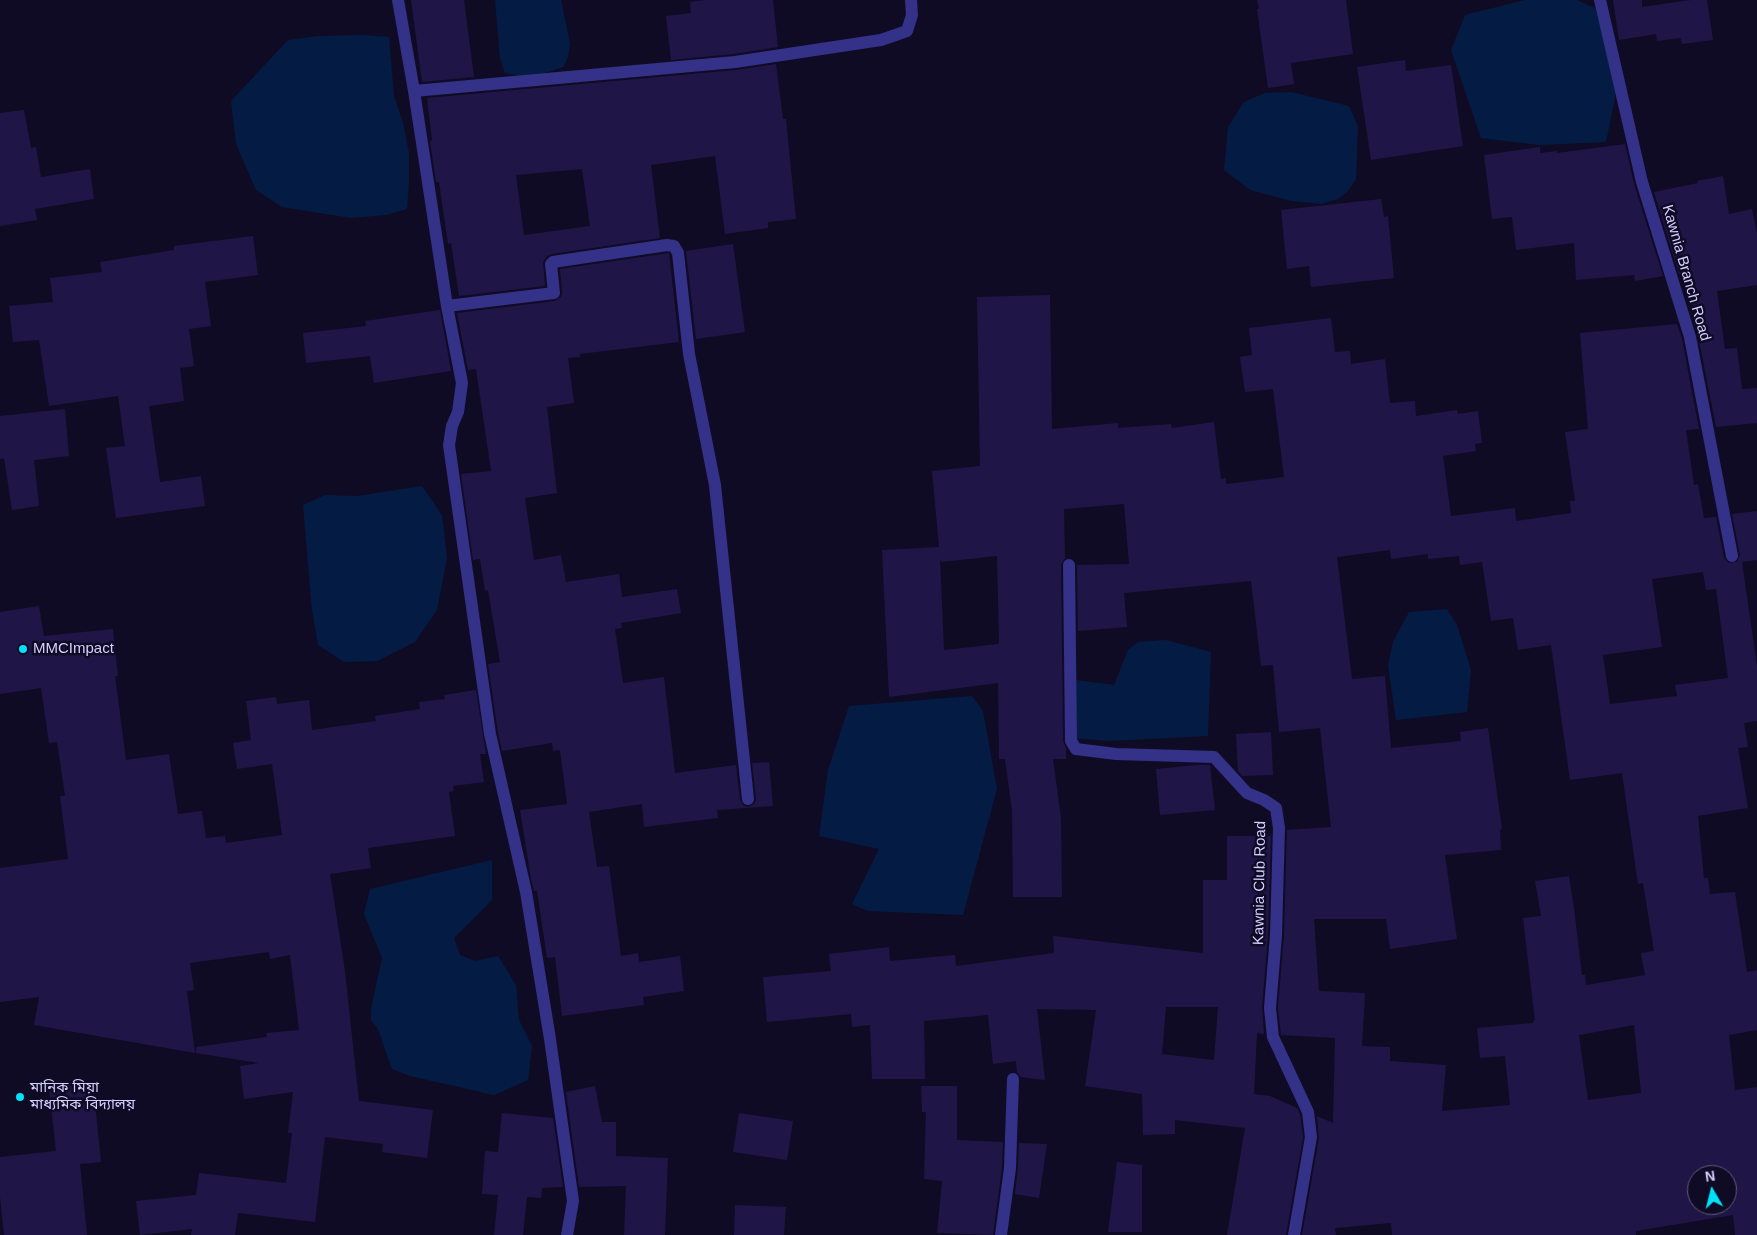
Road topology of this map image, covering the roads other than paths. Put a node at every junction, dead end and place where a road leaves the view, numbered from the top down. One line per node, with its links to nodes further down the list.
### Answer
1 (398, 0): 4 (street)
2 (911, 0): 4 (street)
3 (1600, 0): 6 (street, Kawnia Branch Road)
4 (414, 91): 5 (street)
5 (447, 306): 8 (street); 10 (street)
6 (1732, 556)
7 (1069, 564): 12 (street, Kawnia Club Road)
8 (748, 799)
9 (1013, 1079): 11 (street)
10 (567, 1235)
11 (1001, 1235)
12 (1294, 1235)

